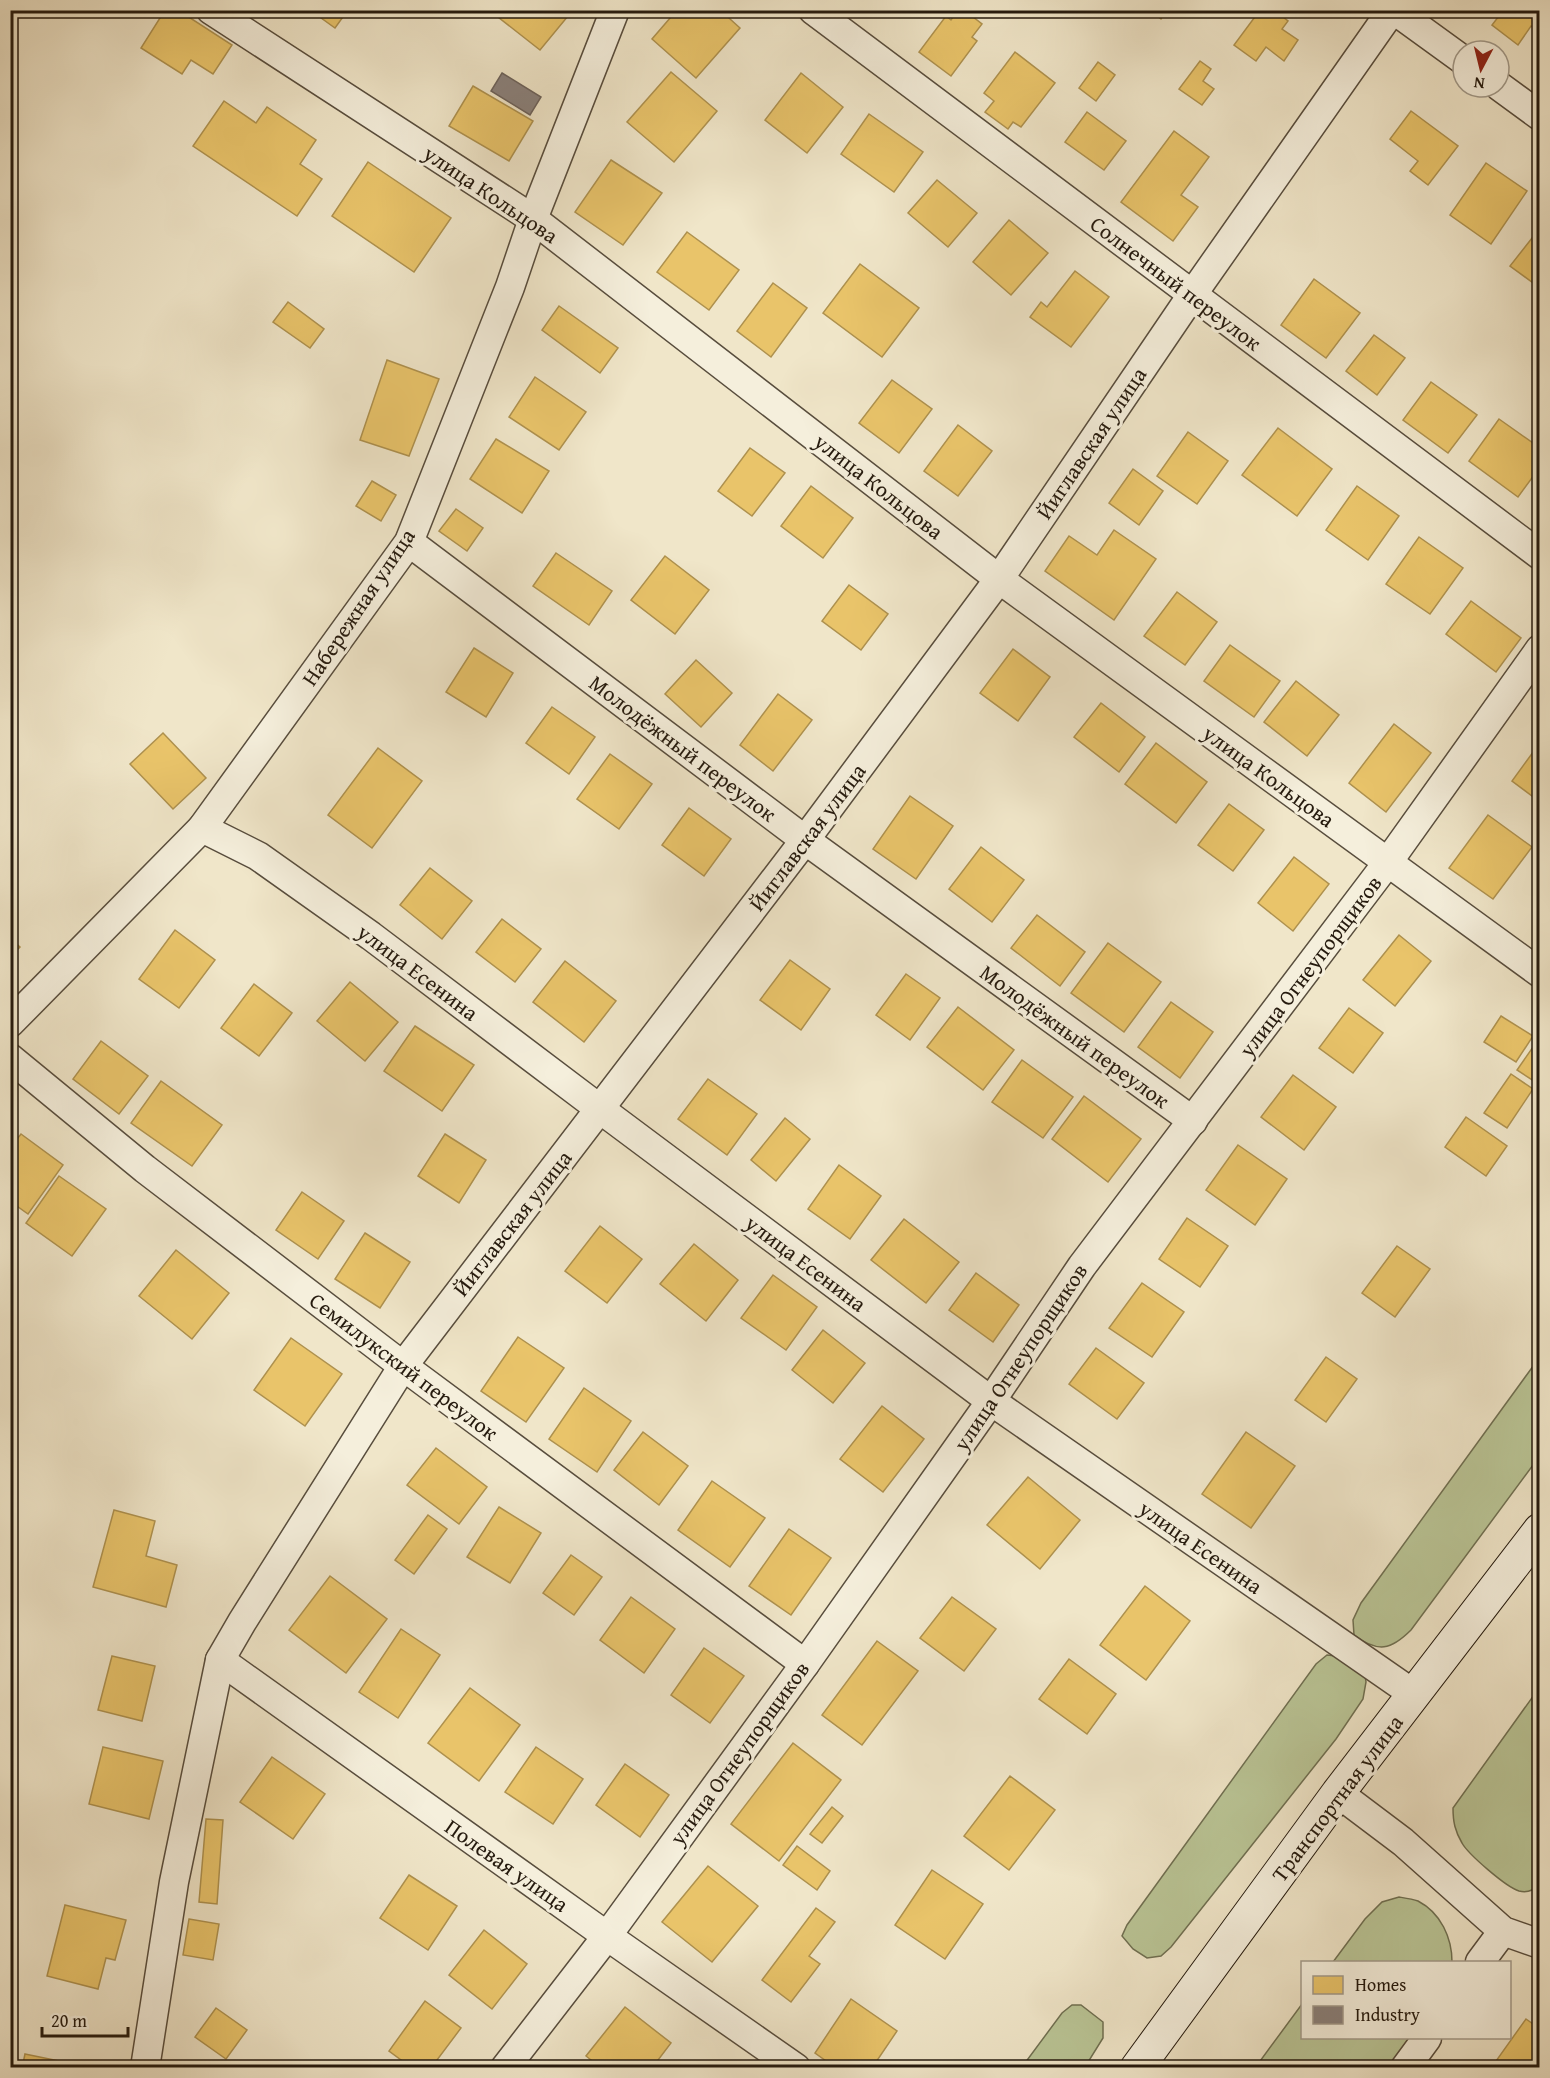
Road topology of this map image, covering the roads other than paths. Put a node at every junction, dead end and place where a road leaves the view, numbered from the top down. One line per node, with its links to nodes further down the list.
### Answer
1 (211, 10): 8 (street, улица Кольцова)
2 (615, 10): 8 (street, Набережная улица)
3 (813, 10): 9 (street, Солнечный переулок)
4 (1393, 10): 5 (street); 9 (street, Йиглавская улица)
5 (1451, 51)
6 (1511, 95): 7 (street)
7 (1539, 116)
8 (533, 219): 10 (street, Набережная улица); 12 (street, улица Кольцова)
9 (1192, 295): 11 (street, Солнечный переулок); 12 (street, Йиглавская улица)
10 (409, 542): 14 (street, Набережная улица); 15 (street, Молодёжный переулок)
11 (1539, 555)
12 (999, 579): 15 (street, Йиглавская улица); 16 (street, улица Кольцова)
13 (1539, 649): 16 (street, улица Огнеупорщиков)
14 (202, 828): 18 (street, Набережная улица); 20 (street, улица Есенина)
15 (805, 840): 20 (street, Йиглавская улица); 21 (street, Молодёжный переулок)
16 (1388, 862): 17 (street, улица Кольцова); 21 (street, улица Огнеупорщиков)
17 (1539, 973)
18 (10, 1023)
19 (10, 1058): 22 (street, Семилукский переулок)
20 (600, 1109): 22 (street, Йиглавская улица); 23 (street, улица Есенина)
21 (1193, 1122): 23 (street, улица Огнеупорщиков)
22 (402, 1366): 25 (street, Йиглавская улица); 26 (street, Семилукский переулок)
23 (992, 1401): 26 (street, улица Огнеупорщиков); 27 (street, улица Есенина)
24 (1539, 1530): 27 (main road, Транспортная улица)
25 (220, 1660): 30 (street, Полевая улица); 34 (street, Йиглавская улица)
26 (804, 1664): 30 (street, улица Огнеупорщиков)
27 (1415, 1695): 28 (main road, Транспортная улица)
28 (1338, 1793): 29 (street); 37 (main road, Транспортная улица)
29 (1503, 1930): 31 (street); 32 (street)
30 (607, 1936): 35 (street, улица Огнеупорщиков); 36 (street, Полевая улица)
31 (1539, 1944)
32 (1481, 1961)
33 (1426, 2039): 38 (street)
34 (145, 2067)
35 (505, 2067)
36 (796, 2067)
37 (1137, 2067)
38 (1405, 2067)

